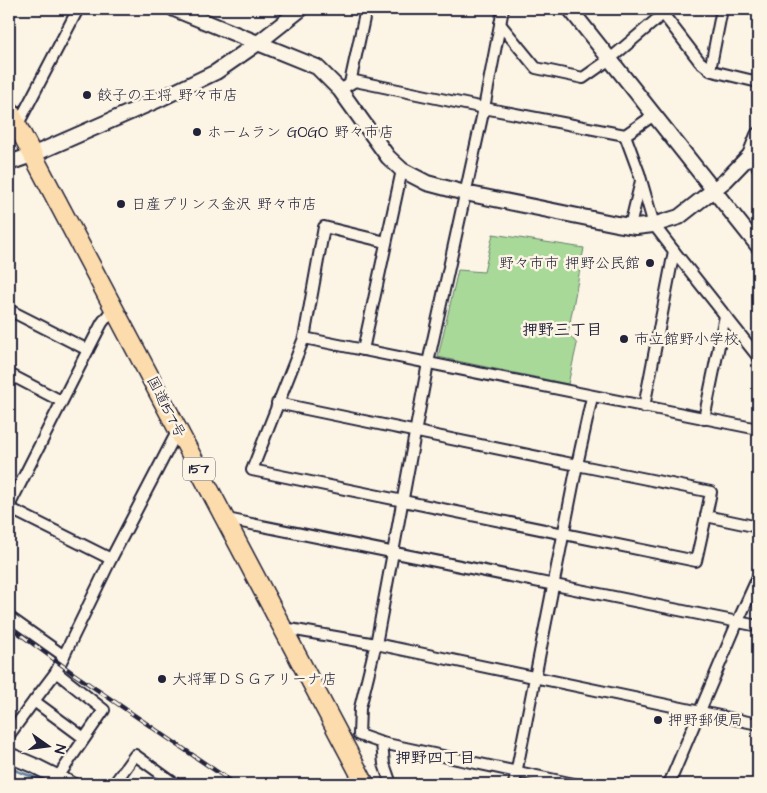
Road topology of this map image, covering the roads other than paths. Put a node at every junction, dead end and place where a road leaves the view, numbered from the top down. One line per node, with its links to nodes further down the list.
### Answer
1 (78, 9): 18 (street)
2 (174, 9): 10 (street)
3 (301, 9): 10 (street)
4 (366, 9): 14 (street)
5 (502, 9): 9 (street)
6 (570, 9): 11 (street)
7 (722, 9): 12 (street)
8 (662, 10): 11 (street); 12 (street)
9 (500, 24): 11 (street); 15 (street)
10 (258, 43): 14 (street); 21 (street)
11 (610, 59): 17 (street)
12 (710, 70): 13 (street)
13 (758, 82)
14 (345, 87): 15 (street); 25 (street)
15 (484, 108): 19 (street); 28 (street)
16 (9, 110): 18 (highway, 国道157号 / 157)
17 (654, 115): 19 (street); 27 (street)
18 (17, 126): 21 (highway, 国道157号 / 157)
19 (625, 135): 26 (street)
20 (758, 135): 22 (street)
21 (32, 155): 23 (street); 34 (highway, 国道157号 / 157)
22 (750, 155): 24 (street); 27 (street)
23 (9, 164)
24 (758, 167)
25 (402, 170): 28 (street); 31 (street)
26 (641, 180): 29 (street); 30 (street)
27 (714, 190): 29 (street); 32 (street)
28 (465, 193): 30 (street); 41 (street)
29 (654, 225): 30 (street); 33 (street)
30 (630, 226)
31 (386, 242): 37 (street); 39 (street)
32 (758, 246)
33 (674, 252): 36 (street); 46 (street)
34 (114, 307): 38 (street); 49 (highway, 国道157号 / 157)
35 (9, 310): 38 (street)
36 (726, 316): 40 (street); 47 (street)
37 (304, 338): 39 (street); 45 (street)
38 (88, 350): 44 (street)
39 (363, 350): 41 (street)
40 (758, 356)
41 (428, 363): 43 (street); 50 (street)
42 (9, 374): 44 (street)
43 (592, 396): 46 (street); 51 (street)
44 (61, 401): 53 (street)
45 (277, 404): 50 (street); 52 (street)
46 (644, 407): 47 (street)
47 (704, 419): 48 (street)
48 (758, 429)
49 (178, 430): 55 (highway, 国道157号 / 157); 59 (street)
50 (416, 431): 51 (street); 52 (street)
51 (577, 465): 54 (street); 57 (street)
52 (403, 500): 57 (street); 58 (street)
53 (9, 507): 59 (street)
54 (706, 516): 56 (street); 57 (street)
55 (226, 519): 58 (street); 65 (highway, 国道157号 / 157)
56 (758, 527)
57 (563, 533): 61 (street)
58 (394, 552): 61 (street); 66 (street)
59 (111, 559): 67 (street)
60 (758, 577): 63 (street)
61 (553, 584): 63 (street); 69 (street)
62 (9, 617): 67 (street)
63 (738, 621): 64 (street); 71 (street)
64 (758, 626)
65 (284, 628): 66 (street); 82 (highway, 国道157号 / 157)
66 (376, 644): 69 (street); 75 (street)
67 (64, 656): 68 (street)
68 (56, 672): 70 (street); 74 (street)
69 (536, 678): 71 (street); 77 (street)
70 (34, 701): 73 (street); 74 (street)
71 (699, 711): 72 (street); 86 (street)
72 (758, 724)
73 (9, 735)
74 (84, 738): 78 (street)
75 (382, 743): 77 (street); 83 (street)
76 (9, 755): 78 (street)
77 (516, 772): 84 (street); 85 (street)
78 (57, 781): 79 (street)
79 (72, 784)
80 (114, 784): 81 (street)
81 (175, 784)
82 (365, 784)
83 (391, 784)
84 (514, 784)
85 (574, 784)
86 (669, 784)

